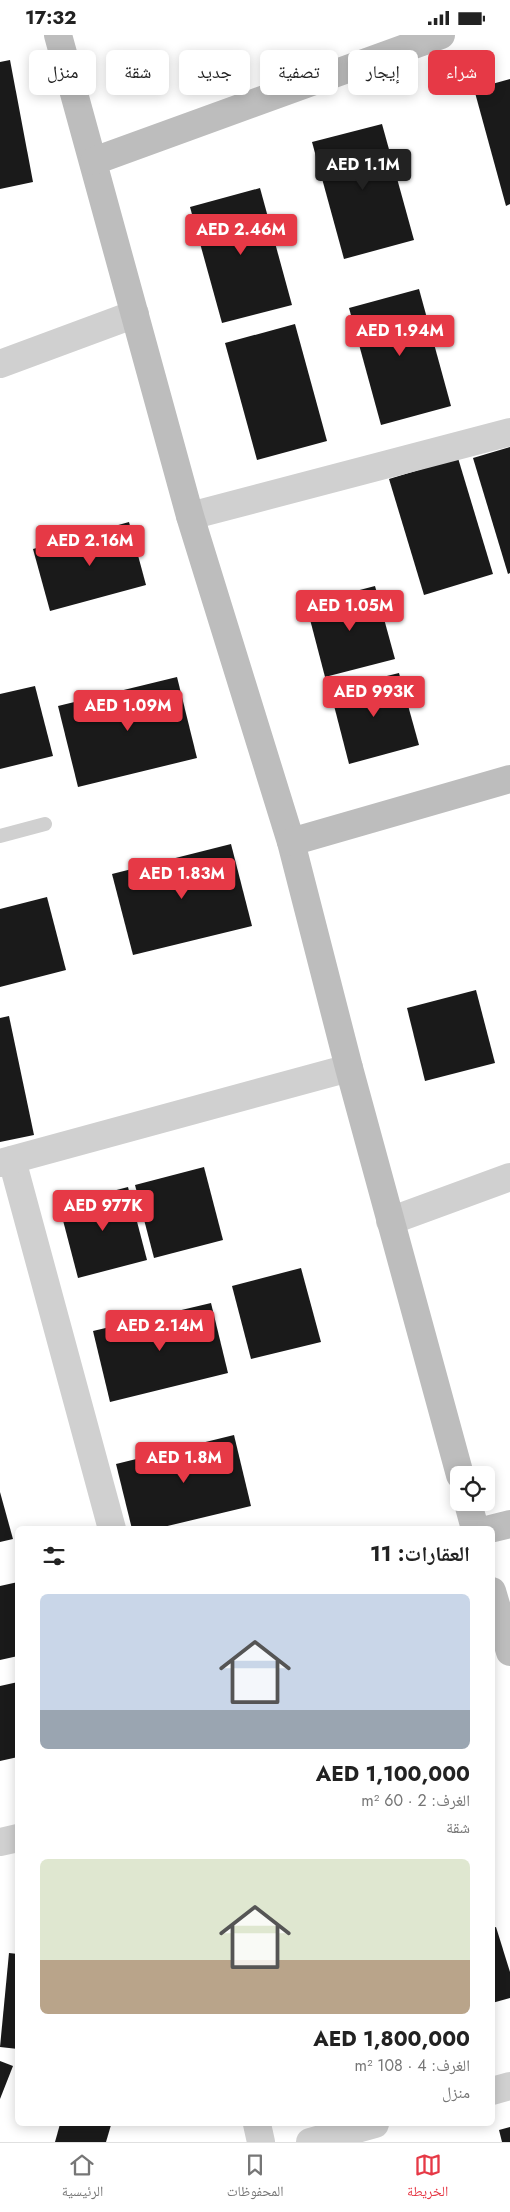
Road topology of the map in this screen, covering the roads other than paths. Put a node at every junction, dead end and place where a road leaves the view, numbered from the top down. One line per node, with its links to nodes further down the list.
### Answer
1 (58, 35): 3 (main road)
2 (434, 36): 3 (main road)
3 (94, 161): 4 (main road)
4 (135, 314): 5 (street); 7 (main road)
5 (0, 363)
6 (510, 432): 7 (street)
7 (190, 515): 11 (main road)
8 (510, 779): 11 (main road)
9 (45, 823): 10 (lane)
10 (0, 836)
11 (291, 842): 12 (main road)
12 (350, 1068): 13 (street); 15 (main road)
13 (6, 1161): 19 (street)
14 (510, 1177): 15 (street)
15 (390, 1221): 16 (main road)
16 (458, 1466)
17 (470, 1511): 20 (main road)
18 (510, 1524): 21 (main road)
19 (111, 1526)
20 (474, 1526)
21 (495, 1528)
22 (495, 1601): 23 (main road)
23 (510, 1652)
24 (15, 1839): 25 (street)
25 (0, 1842)
26 (510, 2086): 27 (street)
27 (495, 2090)
28 (257, 2126): 30 (street)
29 (368, 2126): 31 (street)
30 (261, 2142)
31 (310, 2142)

